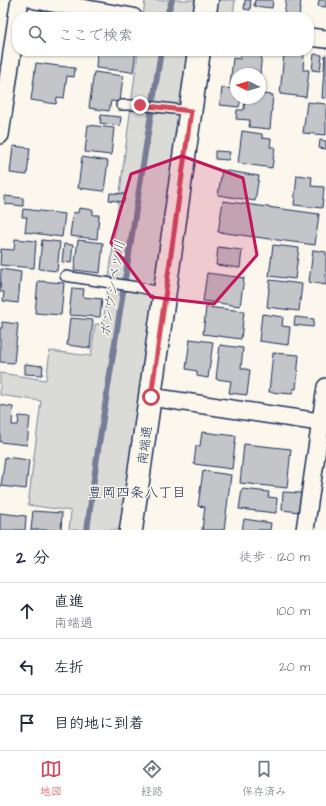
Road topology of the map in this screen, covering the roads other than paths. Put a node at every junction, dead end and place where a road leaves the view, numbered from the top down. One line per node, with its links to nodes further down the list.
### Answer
1 (20, 0): 4 (street)
2 (35, 0): 5 (street)
3 (207, 0): 6 (main road)
4 (18, 12)
5 (104, 12)
6 (205, 12)
7 (314, 38): 8 (street)
8 (326, 40)
9 (12, 52): 13 (street)
10 (197, 56): 12 (main road, 南端通)
11 (121, 105): 12 (lane)
12 (180, 109): 15 (main road, 南端通)
13 (0, 135)
14 (65, 276): 15 (lane)
15 (165, 293): 17 (main road, 南端通)
16 (326, 387): 18 (street)
17 (151, 397): 18 (street); 19 (main road, 南端通)
18 (323, 423): 20 (street)
19 (131, 530)
20 (305, 530)

